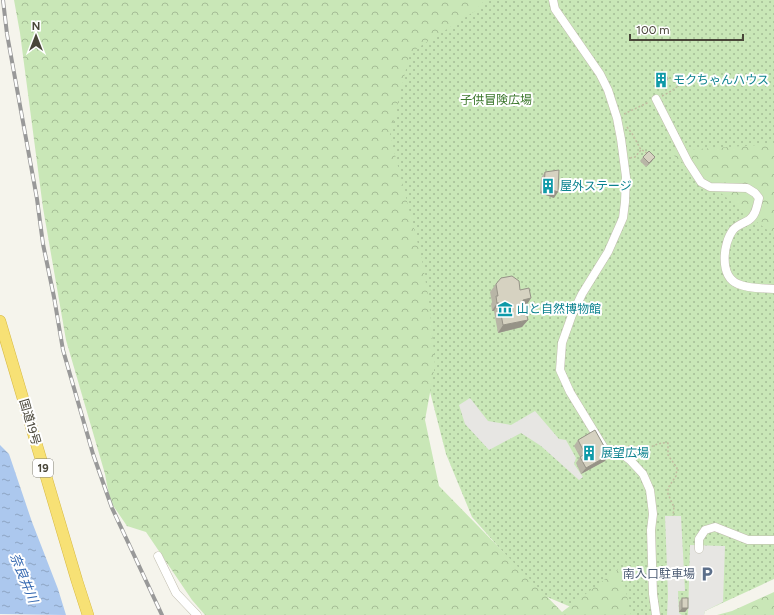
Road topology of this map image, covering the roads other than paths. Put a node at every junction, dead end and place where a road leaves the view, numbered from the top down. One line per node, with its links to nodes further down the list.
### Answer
1 (553, 0): 10 (street)
2 (656, 99): 3 (street)
3 (774, 289)
4 (0, 321): 8 (highway, 国道19号 / 19)
5 (774, 540): 6 (street)
6 (699, 549)
7 (158, 556): 9 (street)
8 (88, 615)
9 (197, 615)
10 (656, 615)

